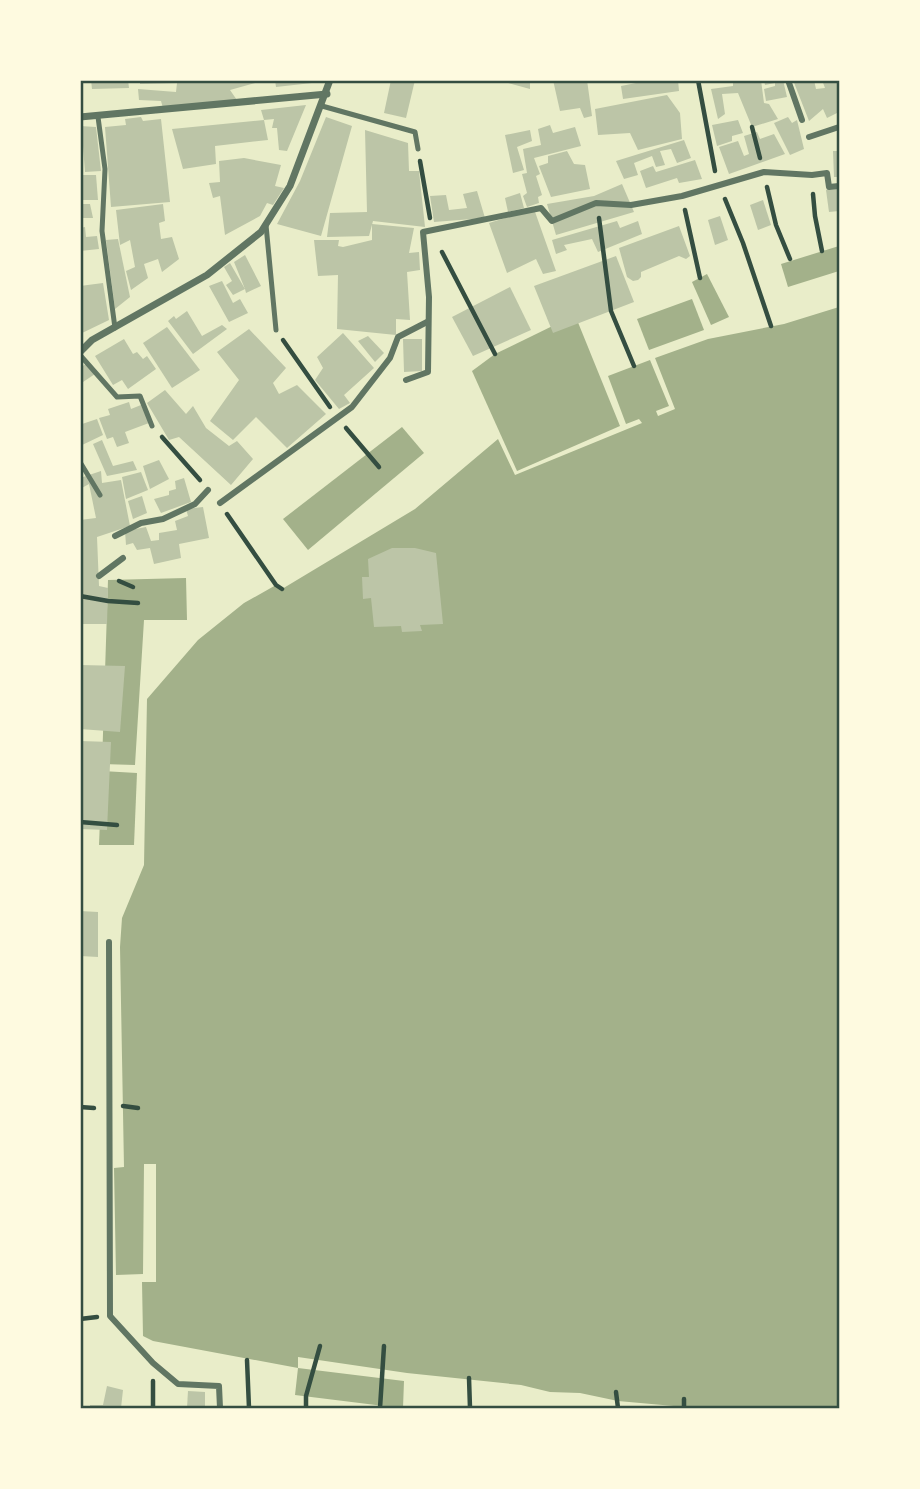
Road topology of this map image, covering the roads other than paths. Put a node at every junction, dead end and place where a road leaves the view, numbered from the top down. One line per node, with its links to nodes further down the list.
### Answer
1 (330, 80): 3 (street)
2 (788, 80): 7 (street)
3 (327, 94): 4 (street); 6 (street)
4 (322, 106): 10 (lane); 12 (street)
5 (80, 117): 6 (street)
6 (98, 117): 14 (lane)
7 (802, 120)
8 (839, 127): 9 (street)
9 (809, 137)
10 (418, 149)
11 (839, 186): 13 (street)
12 (266, 225): 14 (street); 15 (lane)
13 (427, 322): 17 (street); 22 (street)
14 (114, 327): 16 (street)
15 (276, 330)
16 (80, 354): 18 (lane)
17 (406, 380)
18 (152, 426)
19 (80, 462): 21 (lane)
20 (208, 490): 23 (street)
21 (100, 495)
22 (220, 503)
23 (115, 536)
24 (123, 558): 25 (street)
25 (99, 576)
26 (109, 942): 27 (street)
27 (220, 1409)

